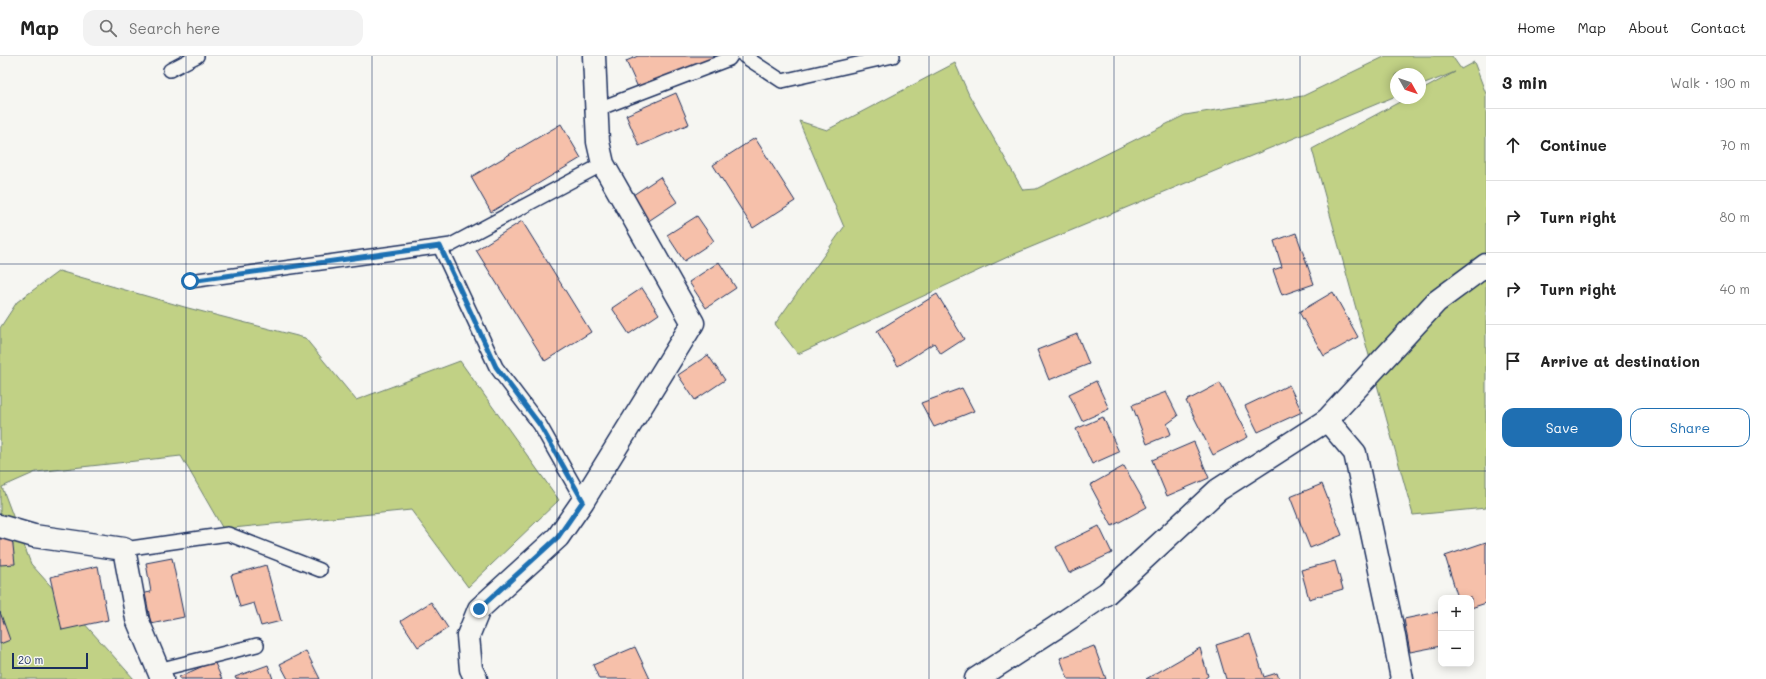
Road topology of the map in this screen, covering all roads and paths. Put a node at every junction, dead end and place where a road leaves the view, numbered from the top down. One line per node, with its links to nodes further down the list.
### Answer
1 (196, 56): 6 (lane)
2 (594, 56): 7 (street)
3 (731, 56): 7 (lane)
4 (744, 56): 5 (lane)
5 (893, 56)
6 (170, 70)
7 (598, 109): 8 (street)
8 (603, 164): 9 (lane); 13 (street)
9 (440, 246): 11 (lane); 13 (lane)
10 (1486, 265): 12 (street)
11 (190, 281)
12 (1327, 420): 20 (street); 21 (street)
13 (583, 501): 19 (street)
14 (0, 526): 15 (street)
15 (124, 549): 16 (lane); 18 (street)
16 (320, 570)
17 (257, 645): 18 (lane)
18 (160, 674)
19 (476, 679)
20 (976, 679)
21 (1402, 679)

